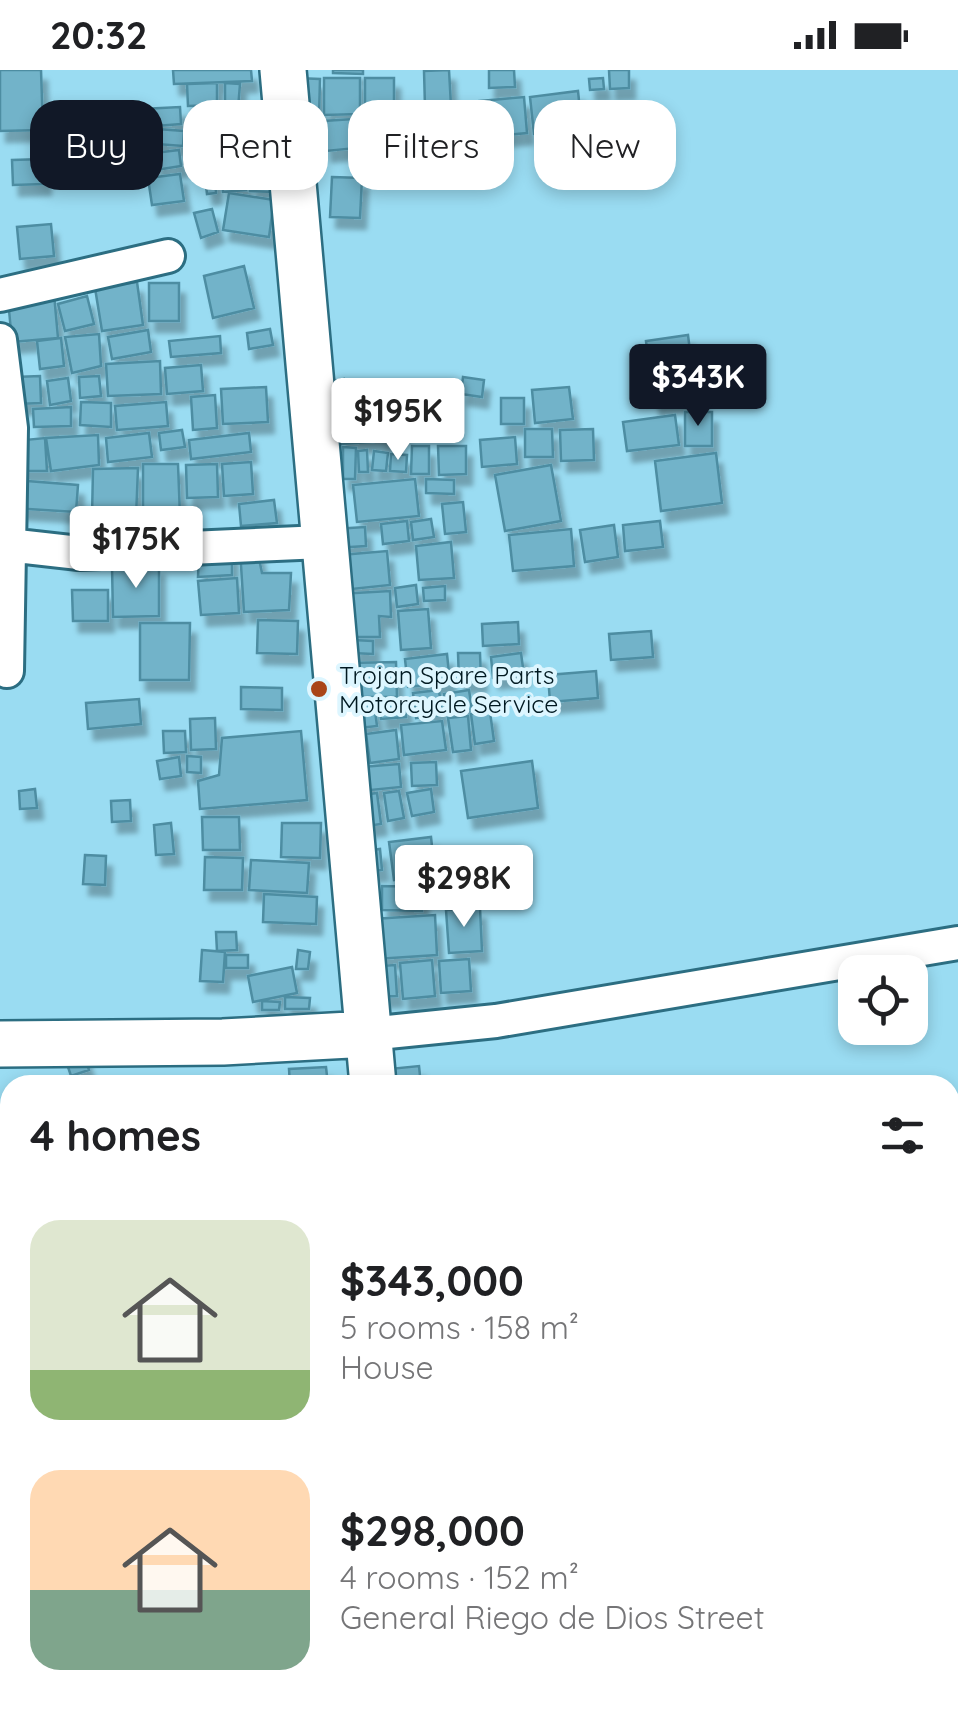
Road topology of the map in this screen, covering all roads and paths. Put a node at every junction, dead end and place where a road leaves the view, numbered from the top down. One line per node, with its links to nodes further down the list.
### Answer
1 (283, 70): 5 (street)
2 (168, 256): 3 (street)
3 (0, 294)
4 (0, 340): 6 (street)
5 (322, 542): 6 (street); 9 (street)
6 (8, 545): 7 (street)
7 (7, 671)
8 (958, 943): 9 (street)
9 (368, 1034): 10 (street); 11 (street)
10 (0, 1044)
11 (372, 1075)

